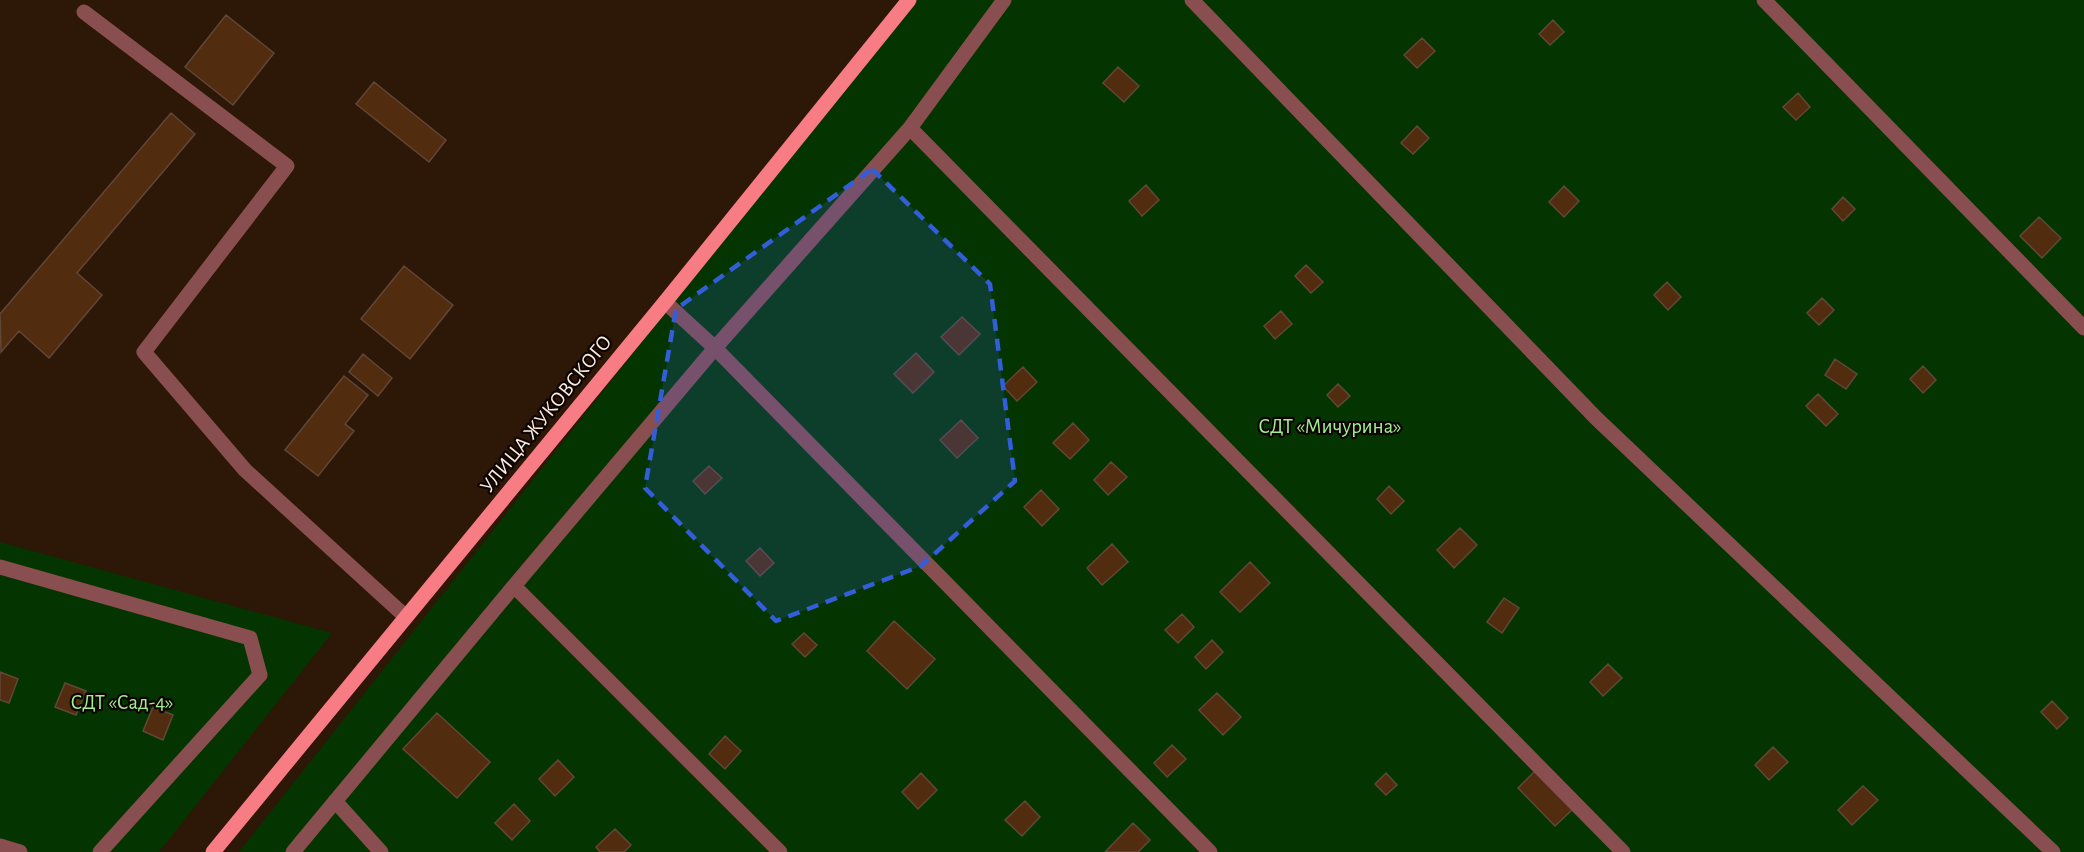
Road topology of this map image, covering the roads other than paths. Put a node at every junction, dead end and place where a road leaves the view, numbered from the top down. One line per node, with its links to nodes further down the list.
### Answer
1 (909, 0): 7 (main road, УЛИЦА ЖУКОВСКОГО)
2 (1004, 0): 6 (lane)
3 (1192, 0): 23 (lane)
4 (1764, 0): 8 (lane)
5 (84, 12): 12 (lane)
6 (910, 128): 9 (lane); 22 (lane)
7 (665, 302): 9 (lane); 12 (main road, УЛИЦА ЖУКОВСКОГО)
8 (2084, 328)
9 (715, 348): 11 (lane); 21 (lane)
10 (0, 567): 16 (lane)
11 (513, 586): 13 (lane); 20 (lane)
12 (406, 617): 17 (main road, УЛИЦА ЖУКОВСКОГО)
13 (335, 801): 18 (lane); 19 (lane)
14 (0, 846): 15 (lane)
15 (20, 852)
16 (100, 852)
17 (213, 852)
18 (292, 852)
19 (381, 852)
20 (780, 852)
21 (1210, 852)
22 (1623, 852)
23 (2053, 852)

